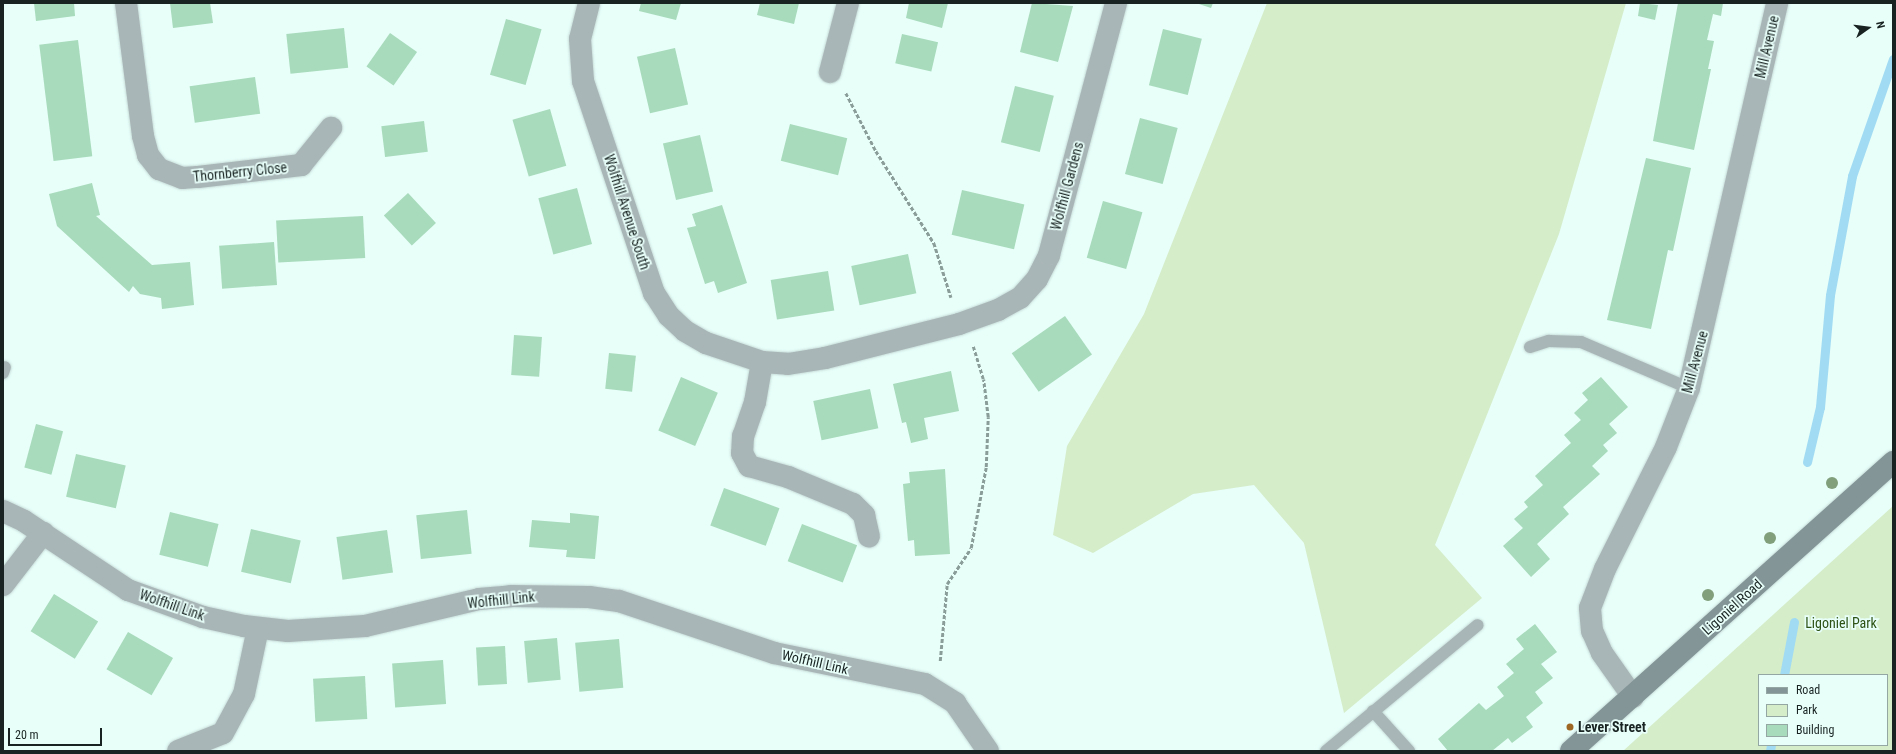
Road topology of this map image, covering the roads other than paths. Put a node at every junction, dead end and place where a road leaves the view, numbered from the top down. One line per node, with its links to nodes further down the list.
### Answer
1 (126, 3): 7 (street, Thornberry Close)
2 (589, 3): 10 (street, Wolfhill Avenue South)
3 (848, 3): 6 (street)
4 (1116, 3): 8 (street, Wolfhill Gardens)
5 (1777, 3): 11 (street, Mill Avenue)
6 (830, 72)
7 (331, 128)
8 (959, 324): 10 (street, Wolfhill Avenue South)
9 (1530, 347): 11 (lane)
10 (762, 362): 15 (street)
11 (1689, 388): 19 (street, Mill Avenue)
12 (1893, 462): 19 (street, Ligoniel Road)
13 (3, 511): 14 (street, Wolfhill Link)
14 (42, 533): 16 (street); 18 (street, Wolfhill Link)
15 (869, 536)
16 (3, 585)
17 (1478, 625): 20 (lane)
18 (258, 628): 21 (street); 22 (street, Wolfhill Link)
19 (1633, 697): 25 (street, Ligoniel Road)
20 (1374, 711): 23 (lane); 24 (lane)
21 (178, 751)
22 (988, 751)
23 (1326, 751)
24 (1409, 751)
25 (1571, 751)

